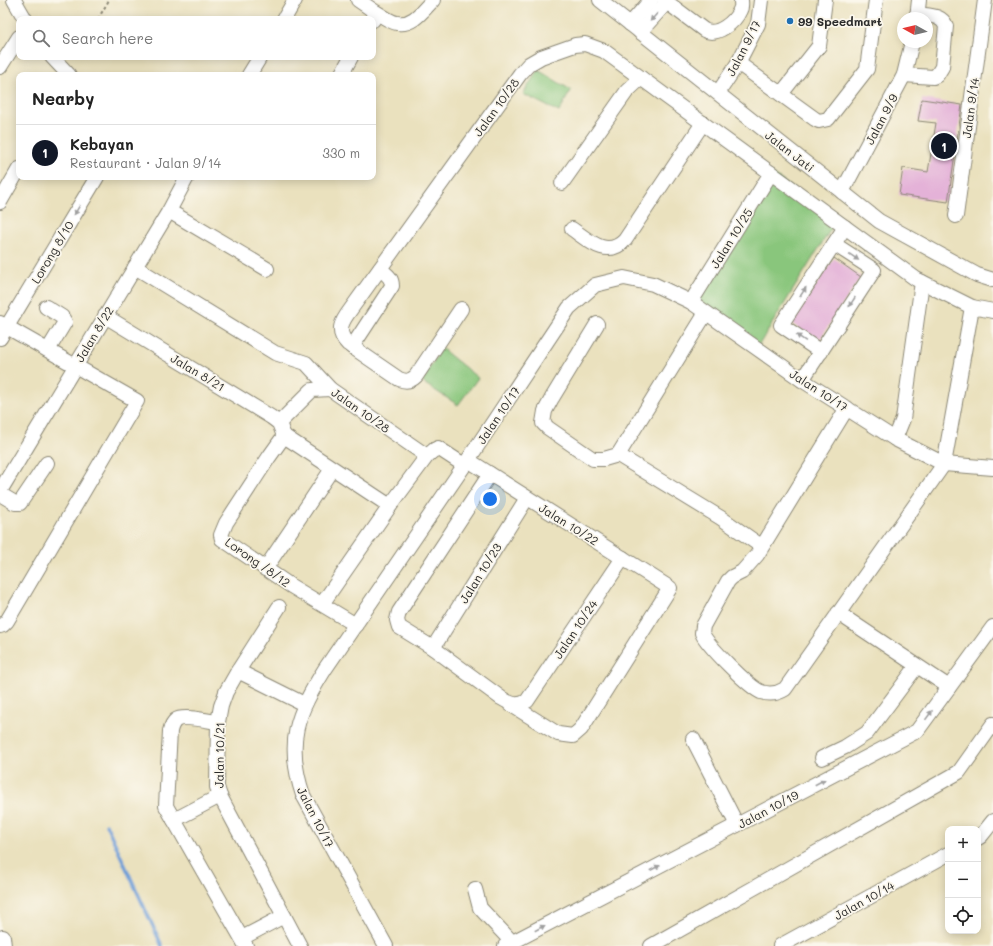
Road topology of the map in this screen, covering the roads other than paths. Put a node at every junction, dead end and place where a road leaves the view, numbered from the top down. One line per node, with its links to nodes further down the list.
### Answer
1 (14, 0): 15 (street)
2 (295, 0): 16 (street)
3 (358, 0): 17 (street)
4 (433, 0): 18 (street)
5 (600, 0): 20 (street, Jalan Jati)
6 (651, 0): 20 (street)
7 (741, 0): 13 (street)
8 (761, 0): 26 (street, Jalan 9/17)
9 (825, 0): 34 (street)
10 (876, 0): 34 (street)
11 (919, 0): 14 (street)
12 (985, 0): 44 (street, Jalan 9/14)
13 (666, 1): 20 (street, one-way to 20)
14 (918, 12)
15 (23, 16)
16 (286, 16)
17 (375, 16)
18 (376, 16)
19 (933, 17): 31 (street)
20 (635, 28): 33 (street, Jalan Jati)
21 (10, 43): 27 (street)
22 (911, 48): 31 (street, Jalan 9/9)
23 (55, 60): 28 (street)
24 (258, 60): 29 (street)
25 (349, 60): 30 (street)
26 (738, 63): 33 (street, Jalan 9/17); 34 (street)
27 (0, 66)
28 (67, 72)
29 (251, 72)
30 (343, 72)
31 (904, 76): 41 (street, Jalan 9/9)
32 (641, 78): 35 (street); 40 (street); 50 (street, Jalan 10/28)
33 (718, 93): 41 (street, Jalan Jati)
34 (781, 94)
35 (703, 123): 36 (street); 46 (street)
36 (771, 173): 45 (street); 53 (street, Jalan 10/25)
37 (16, 174): 42 (street)
38 (95, 180): 61 (street, Lorong 8/10, one-way to 61)
39 (185, 180): 43 (street, Jalan 8/22)
40 (562, 183)
41 (842, 192): 51 (street, Jalan Jati)
42 (0, 202)
43 (169, 210): 48 (street, Jalan 8/22); 49 (street)
44 (956, 216)
45 (845, 227): 47 (street); 52 (street)
46 (572, 229)
47 (834, 244): 64 (street, one-way to 47); 64 (street, one-way to 64)
48 (135, 267): 59 (street, Jalan 8/22); 67 (street, Jalan 10/28)
49 (266, 269)
50 (380, 269): 62 (street, Jalan 10/28); 62 (street)
51 (993, 280)
52 (922, 282): 55 (street); 70 (street)
53 (691, 302): 58 (street, Jalan 10/17); 74 (street, Jalan 10/17)
54 (46, 307): 63 (street)
55 (972, 307): 57 (street); 75 (street)
56 (461, 309): 62 (street)
57 (993, 312)
58 (706, 313): 66 (street, Jalan 10/17); 71 (street)
59 (105, 316): 65 (street, Jalan 8/22); 69 (street, Jalan 8/21)
60 (597, 324): 71 (street)
61 (2, 329): 63 (street)
62 (352, 347)
63 (48, 350): 65 (street)
64 (821, 352): 66 (street)
65 (75, 366): 79 (street, Jalan 8/22); 88 (street)
66 (802, 380): 68 (street, Jalan 10/17)
67 (330, 389): 69 (street); 72 (street, Jalan 10/28)
68 (847, 408): 70 (street, Jalan 10/17); 82 (street)
69 (282, 430): 76 (street, Jalan 8/21); 84 (street, Lorong /8/12)
70 (895, 439): 75 (street, Jalan 10/17)
71 (618, 455): 82 (street)
72 (427, 456): 74 (street); 81 (street)
73 (47, 463): 79 (street)
74 (466, 463): 78 (street, Jalan 10/22); 89 (street, Jalan 10/17)
75 (944, 464): 77 (street, Jalan 10/17); 87 (street)
76 (332, 468): 81 (street, Jalan 8/21); 84 (street)
77 (993, 468)
78 (490, 474): 80 (street, Jalan 10/22); 91 (street)
79 (0, 492)
80 (527, 498): 83 (street, Jalan 10/22); 91 (street, Jalan 10/23)
81 (390, 506): 85 (street)
82 (761, 546): 87 (street)
83 (623, 558): 96 (street, Jalan 10/24); 96 (street, Jalan 10/22)
84 (265, 569): 85 (street, Lorong /8/12)
85 (322, 604): 89 (street, Lorong /8/12)
86 (279, 607): 93 (street, Jalan 10/21)
87 (838, 613): 92 (street)
88 (4, 623)
89 (356, 625): 95 (street, Jalan 10/17)
90 (993, 628): 94 (street, Jalan 10/19)
91 (433, 648): 96 (street)
92 (917, 666): 94 (street); 100 (street)
93 (238, 671): 95 (street); 97 (street, Jalan 10/21)
94 (949, 687): 104 (street, Jalan 10/19, one-way to 94)
95 (304, 704): 112 (street, Jalan 10/17)
96 (510, 704)
97 (218, 722): 101 (street, Jalan 10/21); 102 (street)
98 (993, 724): 113 (street)
99 (693, 739): 104 (street)
100 (822, 758)
101 (220, 796): 102 (street); 108 (street, Jalan 10/21)
102 (174, 820): 109 (street)
103 (993, 821): 105 (street)
104 (737, 825): 110 (street, Jalan 10/19, one-way to 104)
105 (981, 836)
106 (945, 856): 114 (street, Jalan 10/14)
107 (475, 889): 110 (street)
108 (284, 916): 109 (street); 111 (street, Jalan 10/21)
109 (244, 942)
110 (509, 944)
111 (300, 946)
112 (386, 946)
113 (650, 946)
114 (780, 946)

